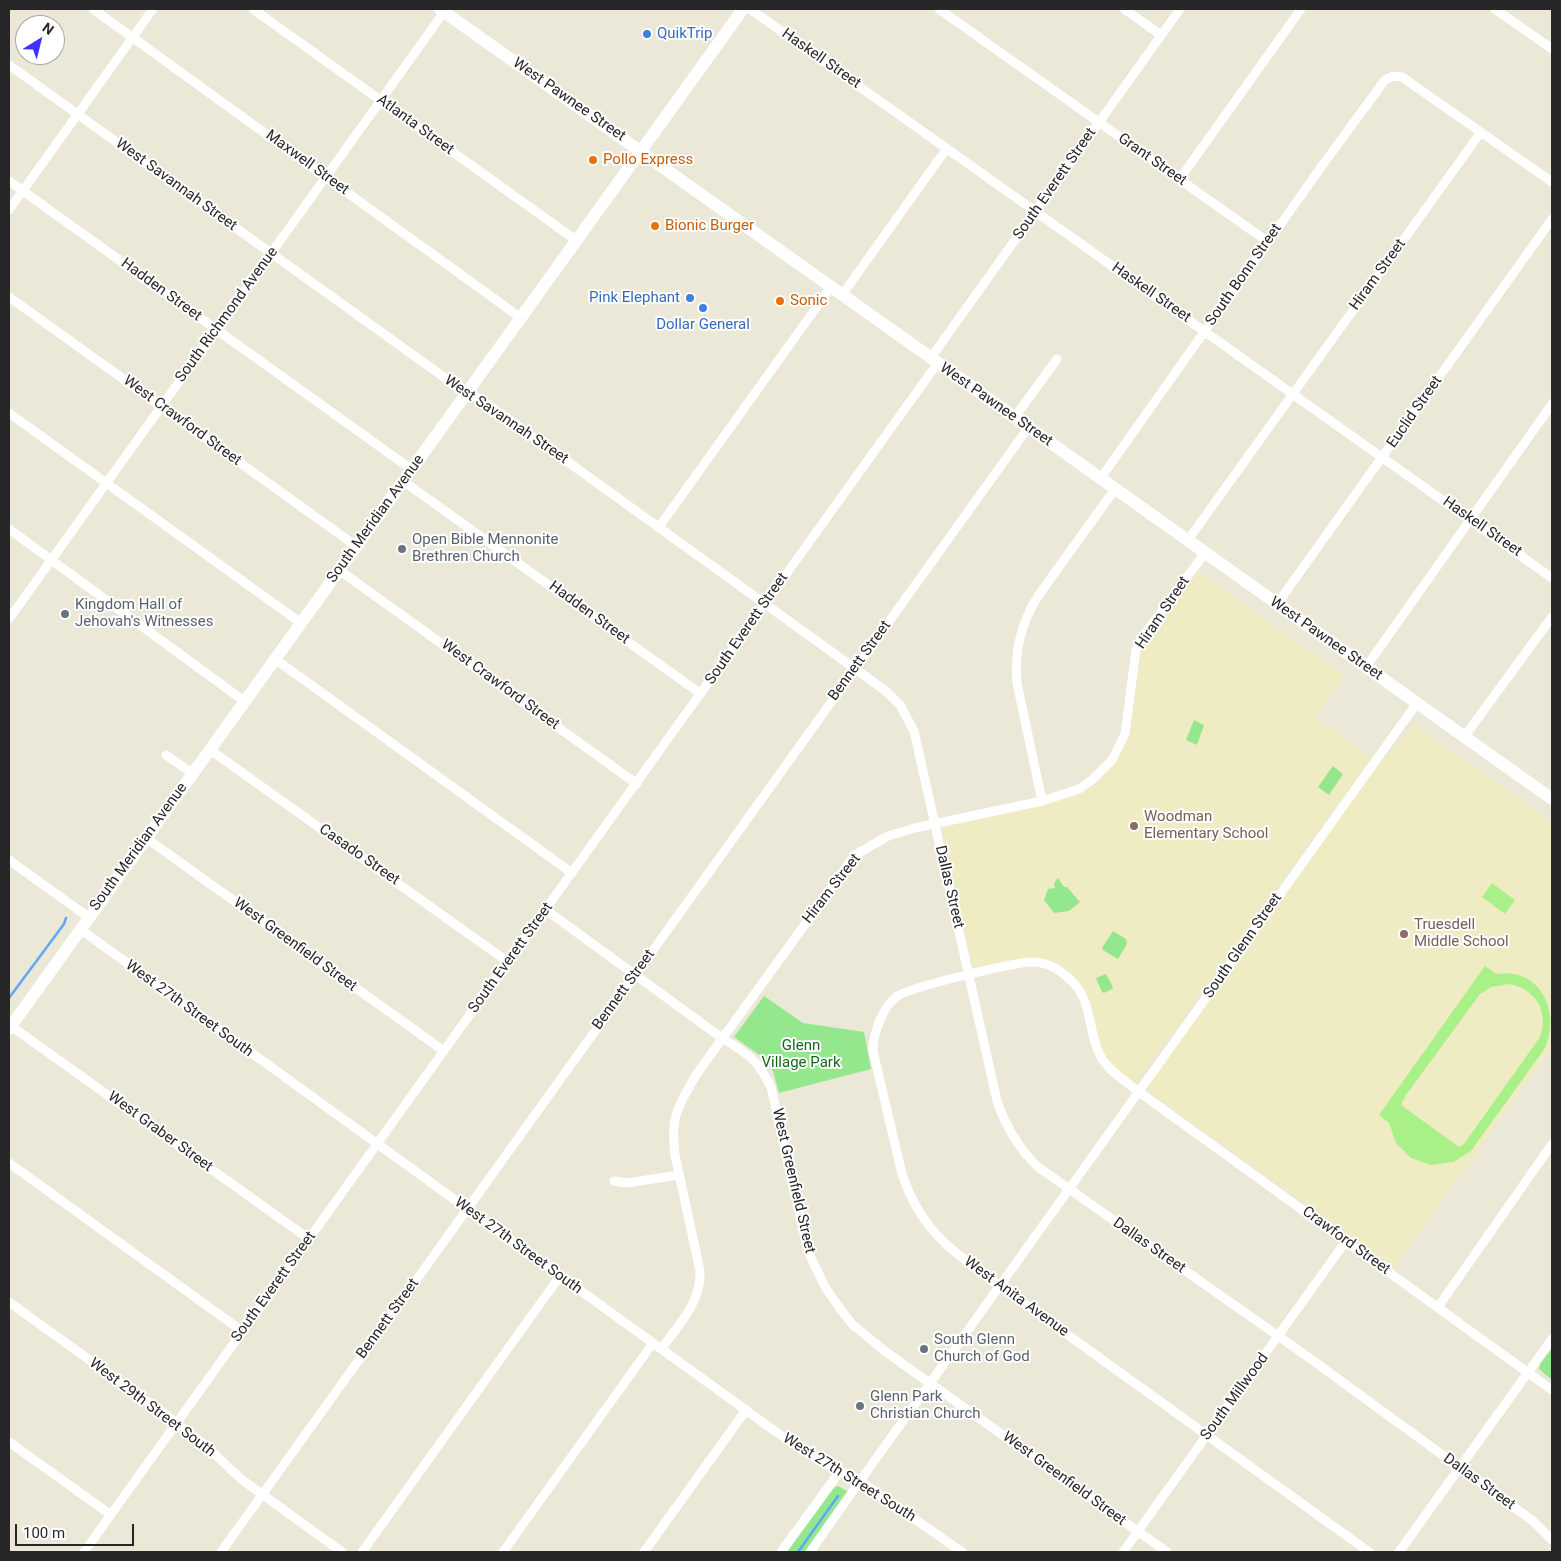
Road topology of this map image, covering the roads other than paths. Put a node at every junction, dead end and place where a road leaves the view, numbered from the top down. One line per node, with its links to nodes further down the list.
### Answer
1 (93, 9): 15 (street, Maxwell Street)
2 (153, 9): 15 (street)
3 (252, 9): 18 (street, Atlanta Street)
4 (743, 9): 23 (main road, South Meridian Avenue)
5 (750, 9): 22 (street, Haskell Street)
6 (939, 9): 20 (street, Grant Street)
7 (1124, 9): 14 (street)
8 (1180, 9): 14 (street, South Everett Street)
9 (1301, 9): 25 (street)
10 (1495, 9): 13 (street)
11 (1513, 9): 13 (street)
12 (442, 10): 18 (street, South Richmond Avenue); 23 (main road, West Pawnee Street)
13 (1507, 17): 16 (street)
14 (1161, 35): 20 (street, South Everett Street)
15 (133, 37): 19 (street); 24 (street, Maxwell Street)
16 (1552, 50)
17 (9, 65): 19 (street, West Savannah Street)
18 (381, 100): 24 (street, South Richmond Avenue); 32 (street, Atlanta Street)
19 (77, 114): 28 (street); 34 (street, West Savannah Street)
20 (1099, 122): 25 (street, Grant Street); 30 (street, South Everett Street)
21 (1481, 132): 27 (street); 33 (street, South Bonn Street); 43 (street, Hiram Street)
22 (947, 148): 30 (street, Haskell Street); 35 (street)
23 (641, 151): 32 (main road, South Meridian Avenue); 35 (main road, West Pawnee Street)
24 (326, 177): 34 (street, South Richmond Avenue); 37 (street, Maxwell Street)
25 (1179, 180): 33 (street, Grant Street)
26 (9, 181): 28 (street, Hadden Street)
27 (1552, 182)
28 (22, 191): 29 (street); 38 (street, Hadden Street)
29 (9, 210)
30 (1036, 212): 39 (street, Haskell Street); 41 (street, South Everett Street)
31 (1552, 219): 49 (street, Euclid Street)
32 (577, 241): 37 (main road, South Meridian Avenue)
33 (1268, 242): 39 (street, South Bonn Street)
34 (271, 254): 38 (street, South Richmond Avenue); 42 (street, West Savannah Street)
35 (837, 291): 41 (main road, West Pawnee Street); 56 (street)
36 (9, 297): 45 (street, West Crawford Street)
37 (521, 318): 42 (main road, South Meridian Avenue)
38 (217, 330): 45 (street, South Richmond Avenue); 50 (street, Hadden Street)
39 (1204, 331): 43 (street, Haskell Street); 51 (street, South Bonn Street)
40 (1057, 358): 47 (street)
41 (934, 361): 47 (main road, West Pawnee Street); 64 (street, South Everett Street)
42 (466, 393): 50 (main road, South Meridian Avenue); 56 (street, West Savannah Street)
43 (1293, 394): 49 (street, Haskell Street); 58 (street, Hiram Street)
44 (1552, 404): 55 (street)
45 (161, 406): 53 (street, South Richmond Avenue); 59 (street, West Crawford Street)
46 (9, 413): 53 (street)
47 (1014, 418): 48 (main road, West Pawnee Street)
48 (1028, 428): 51 (main road, West Pawnee Street); 71 (street, Bennett Street)
49 (1383, 457): 55 (street, Haskell Street); 65 (street, Euclid Street)
50 (411, 469): 52 (main road, South Meridian Avenue)
51 (1100, 478): 54 (main road, West Pawnee Street)
52 (403, 481): 59 (main road, South Meridian Avenue); 72 (street, Hadden Street)
53 (106, 483): 61 (street, South Richmond Avenue); 68 (street)
54 (1115, 489): 58 (main road, West Pawnee Street); 81 (street)
55 (1470, 520): 63 (street, Haskell Street); 70 (street)
56 (659, 527): 64 (street, West Savannah Street)
57 (9, 529): 61 (street)
58 (1188, 540): 60 (main road, West Pawnee Street)
59 (356, 546): 62 (main road, South Meridian Avenue)
60 (1205, 553): 65 (main road, West Pawnee Street); 81 (street, Hiram Street)
61 (52, 560): 67 (street, South Richmond Avenue); 73 (street)
62 (339, 570): 68 (main road, South Meridian Avenue); 79 (street, West Crawford Street)
63 (1552, 578)
64 (765, 604): 71 (street, West Savannah Street); 72 (street, South Everett Street)
65 (1277, 604): 70 (main road, West Pawnee Street)
66 (1552, 616): 75 (street)
67 (9, 619)
68 (301, 623): 69 (main road, South Meridian Avenue)
69 (275, 659): 73 (main road, South Meridian Avenue); 85 (street)
70 (1366, 667): 74 (main road, West Pawnee Street)
71 (855, 668): 82 (street, West Savannah Street); 90 (street, Bennett Street)
72 (701, 694): 79 (street, South Everett Street)
73 (244, 701): 76 (main road, South Meridian Avenue)
74 (1416, 703): 75 (main road, West Pawnee Street); 95 (street, South Glenn Street)
75 (1464, 737): 80 (main road, West Pawnee Street)
76 (209, 749): 78 (main road, South Meridian Avenue); 89 (street, Casado Street)
77 (166, 755): 78 (street)
78 (192, 773): 83 (main road, South Meridian Avenue)
79 (637, 784): 85 (street, South Everett Street)
80 (1552, 799)
81 (1042, 801): 82 (street, Hiram Street)
82 (935, 824): 91 (street, Dallas Street); 93 (street, Hiram Street)
83 (146, 838): 87 (main road, South Meridian Avenue); 94 (street, West Greenfield Street)
84 (9, 860): 87 (street)
85 (572, 873): 86 (street, South Everett Street)
86 (546, 910): 89 (street, South Everett Street); 90 (street, West Greenfield Street)
87 (88, 917): 88 (main road, South Meridian Avenue)
88 (80, 929): 92 (main road, South Meridian Avenue); 96 (street, West 27th Street South)
89 (508, 962): 94 (street, South Everett Street)
90 (635, 975): 93 (street, West Greenfield Street); 102 (street, Bennett Street)
91 (969, 975): 95 (street); 101 (street, Dallas Street); 106 (street, West Anita Avenue)
92 (10, 1027): 103 (street, West Graber Street)
93 (722, 1038): 99 (street, Hiram Street); 115 (street, West Greenfield Street)
94 (444, 1052): 96 (street, South Everett Street)
95 (1139, 1092): 101 (street, South Glenn Street); 104 (street, Crawford Street)
96 (377, 1144): 102 (street, West 27th Street South); 103 (street, South Everett Street)
97 (1552, 1144): 108 (street)
98 (9, 1163): 109 (street)
99 (679, 1176): 100 (street); 113 (street, Hiram Street)
100 (614, 1181)
101 (1069, 1189): 106 (street, South Glenn Street); 110 (street, Dallas Street)
102 (467, 1209): 105 (street, West 27th Street South); 124 (street, Bennett Street)
103 (308, 1239): 109 (street, South Everett Street)
104 (1346, 1241): 108 (street, Crawford Street); 110 (street, South Millwood)
105 (560, 1276): 112 (street, West 27th Street South); 131 (street)
106 (1000, 1286): 115 (street, South Glenn Street); 119 (street, West Anita Avenue)
107 (9, 1302): 118 (street, West 29th Street South)
108 (1438, 1307): 114 (street, Crawford Street)
109 (242, 1331): 118 (street, South Everett Street)
110 (1278, 1336): 119 (street, South Millwood); 121 (street, Dallas Street)
111 (1552, 1339): 114 (street)
112 (653, 1343): 113 (street, West 27th Street South); 132 (street)
113 (661, 1349): 117 (street, West 27th Street South)
114 (1529, 1372): 116 (street, Crawford Street); 121 (street)
115 (930, 1384): 123 (street); 126 (street, West Greenfield Street)
116 (1552, 1390)
117 (746, 1410): 122 (street, West 27th Street South); 133 (street)
118 (177, 1423): 124 (street, West 29th Street South); 125 (street, South Everett Street)
119 (1207, 1435): 126 (street, South Millwood); 139 (street, West Anita Avenue)
120 (9, 1442): 125 (street)
121 (1460, 1468): 127 (street, Dallas Street); 140 (street)
122 (840, 1471): 123 (street, West 27th Street South); 134 (street)
123 (860, 1481): 135 (street); 136 (street, West 27th Street South)
124 (262, 1494): 129 (street, Bennett Street); 130 (street, West 29th Street South)
125 (111, 1515): 128 (street, South Everett Street)
126 (1138, 1532): 137 (street, South Millwood); 138 (street, West Greenfield Street)
127 (1552, 1540)
128 (84, 1552)
129 (221, 1552)
130 (342, 1552)
131 (362, 1552)
132 (503, 1552)
133 (644, 1552)
134 (781, 1552)
135 (810, 1552)
136 (962, 1552)
137 (1123, 1552)
138 (1166, 1552)
139 (1369, 1552)
140 (1398, 1552)

